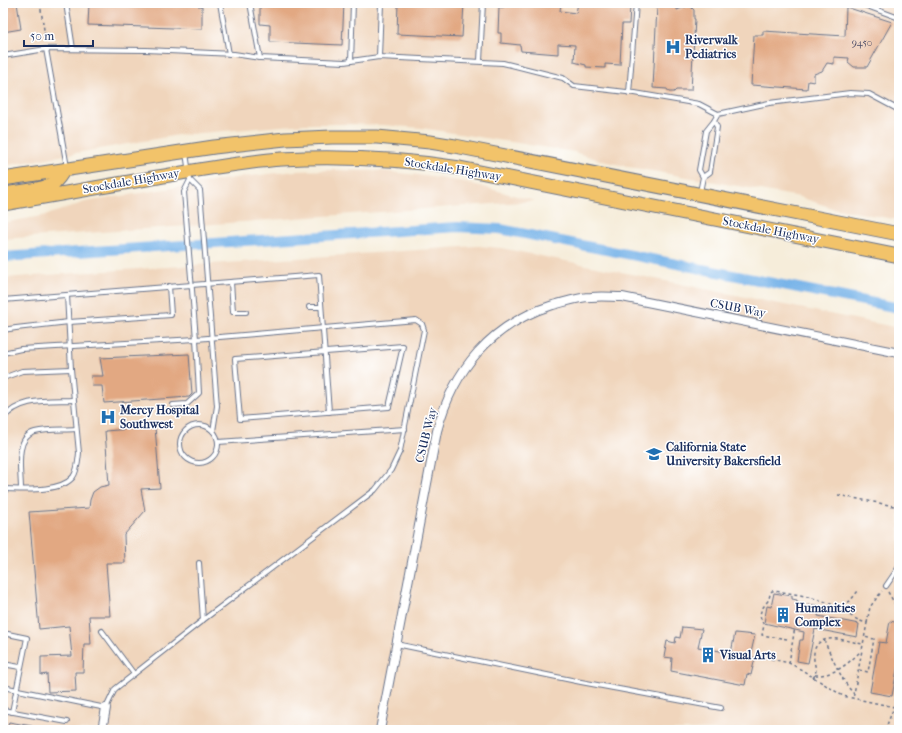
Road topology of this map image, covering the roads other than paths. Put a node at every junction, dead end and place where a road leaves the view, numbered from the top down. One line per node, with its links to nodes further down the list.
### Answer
1 (66, 3): 11 (lane)
2 (220, 3): 12 (lane)
3 (250, 3): 15 (lane)
4 (353, 3): 16 (lane)
5 (382, 3): 14 (lane)
6 (483, 3): 17 (lane)
7 (636, 3): 18 (lane)
8 (858, 3): 9 (lane)
9 (899, 18)
10 (46, 49): 11 (lane); 13 (lane); 23 (lane)
11 (73, 49): 12 (lane)
12 (228, 54): 15 (lane)
13 (3, 56)
14 (379, 57): 16 (lane); 17 (lane)
15 (260, 58): 16 (lane)
16 (351, 61)
17 (480, 61): 18 (lane)
18 (629, 93): 20 (lane)
19 (899, 110): 20 (lane)
20 (718, 114): 21 (lane)
21 (714, 121): 25 (lane); 25 (lane)
22 (185, 151): 23 (main road, Stockdale Highway); 24 (lane); 28 (main road, Stockdale Highway)
23 (66, 170): 26 (main road, Stockdale Highway); 27 (main road)
24 (189, 176): 29 (main road, Stockdale Highway); 31 (main road, Stockdale Highway); 33 (lane); 34 (lane)
25 (703, 177): 28 (lane)
26 (3, 179)
27 (3, 194)
28 (700, 194): 30 (main road, Stockdale Highway)
29 (3, 204)
30 (899, 234)
31 (899, 256)
32 (231, 282): 33 (lane); 39 (lane); 40 (lane)
33 (208, 284): 34 (lane); 44 (lane)
34 (192, 285): 35 (lane); 45 (lane)
35 (169, 286): 36 (lane); 41 (lane)
36 (67, 295): 37 (lane); 41 (lane)
37 (3, 300)
38 (309, 307): 39 (lane)
39 (321, 307): 42 (lane)
40 (246, 312)
41 (69, 322): 43 (lane); 46 (lane)
42 (323, 328): 44 (lane); 48 (lane); 57 (lane)
43 (3, 330)
44 (211, 338): 45 (lane); 58 (lane)
45 (196, 339): 46 (lane); 53 (lane)
46 (70, 345): 47 (lane); 50 (lane)
47 (3, 352)
48 (325, 352): 54 (lane); 54 (lane); 54 (lane)
49 (899, 353): 68 (street, CSUB Way)
50 (71, 369): 51 (lane); 52 (lane)
51 (3, 378)
52 (73, 400): 55 (lane); 56 (lane)
53 (174, 405)
54 (329, 412)
55 (3, 419)
56 (76, 429): 61 (lane); 61 (lane)
57 (405, 429): 59 (lane); 65 (lane)
58 (213, 431): 59 (lane); 59 (lane)
59 (218, 442)
60 (3, 489): 61 (lane)
61 (21, 489)
62 (199, 563): 65 (lane)
63 (899, 567): 64 (lane)
64 (886, 586)
65 (203, 620): 71 (lane)
66 (102, 631): 71 (lane)
67 (3, 633): 70 (lane)
68 (396, 644): 75 (lane); 80 (street, CSUB Way)
69 (3, 664): 70 (lane)
70 (20, 668): 73 (lane)
71 (134, 674): 74 (lane)
72 (3, 687): 73 (lane)
73 (16, 690): 74 (lane); 77 (lane)
74 (106, 708): 79 (street)
75 (721, 708)
76 (3, 710): 77 (lane)
77 (12, 712): 78 (lane)
78 (67, 722)
79 (102, 730)
80 (380, 730)

